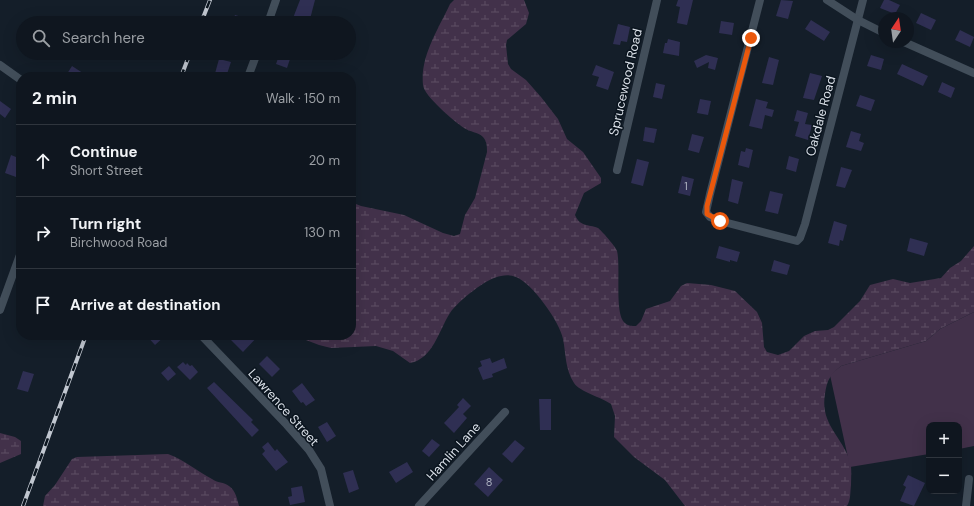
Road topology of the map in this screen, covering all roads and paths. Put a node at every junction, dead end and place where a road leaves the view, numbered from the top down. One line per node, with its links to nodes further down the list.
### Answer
1 (276, 0): 6 (street)
2 (657, 0): 15 (street, Sprucewood Road)
3 (760, 0): 7 (street, Oakdale Road)
4 (827, 0): 7 (street)
5 (863, 0): 7 (street, Oakdale Road)
6 (270, 16)
7 (858, 20): 8 (street)
8 (878, 30)
9 (914, 46): 13 (street)
10 (254, 60): 12 (street)
11 (0, 65): 14 (street)
12 (250, 72)
13 (974, 73)
14 (16, 76)
15 (617, 170)
16 (16, 266): 17 (street)
17 (0, 310)
18 (206, 340): 21 (street, Lawrence Street)
19 (505, 412): 22 (street, Hamlin Lane)
20 (969, 479): 23 (street)
21 (330, 506)
22 (419, 506)
23 (966, 506)

